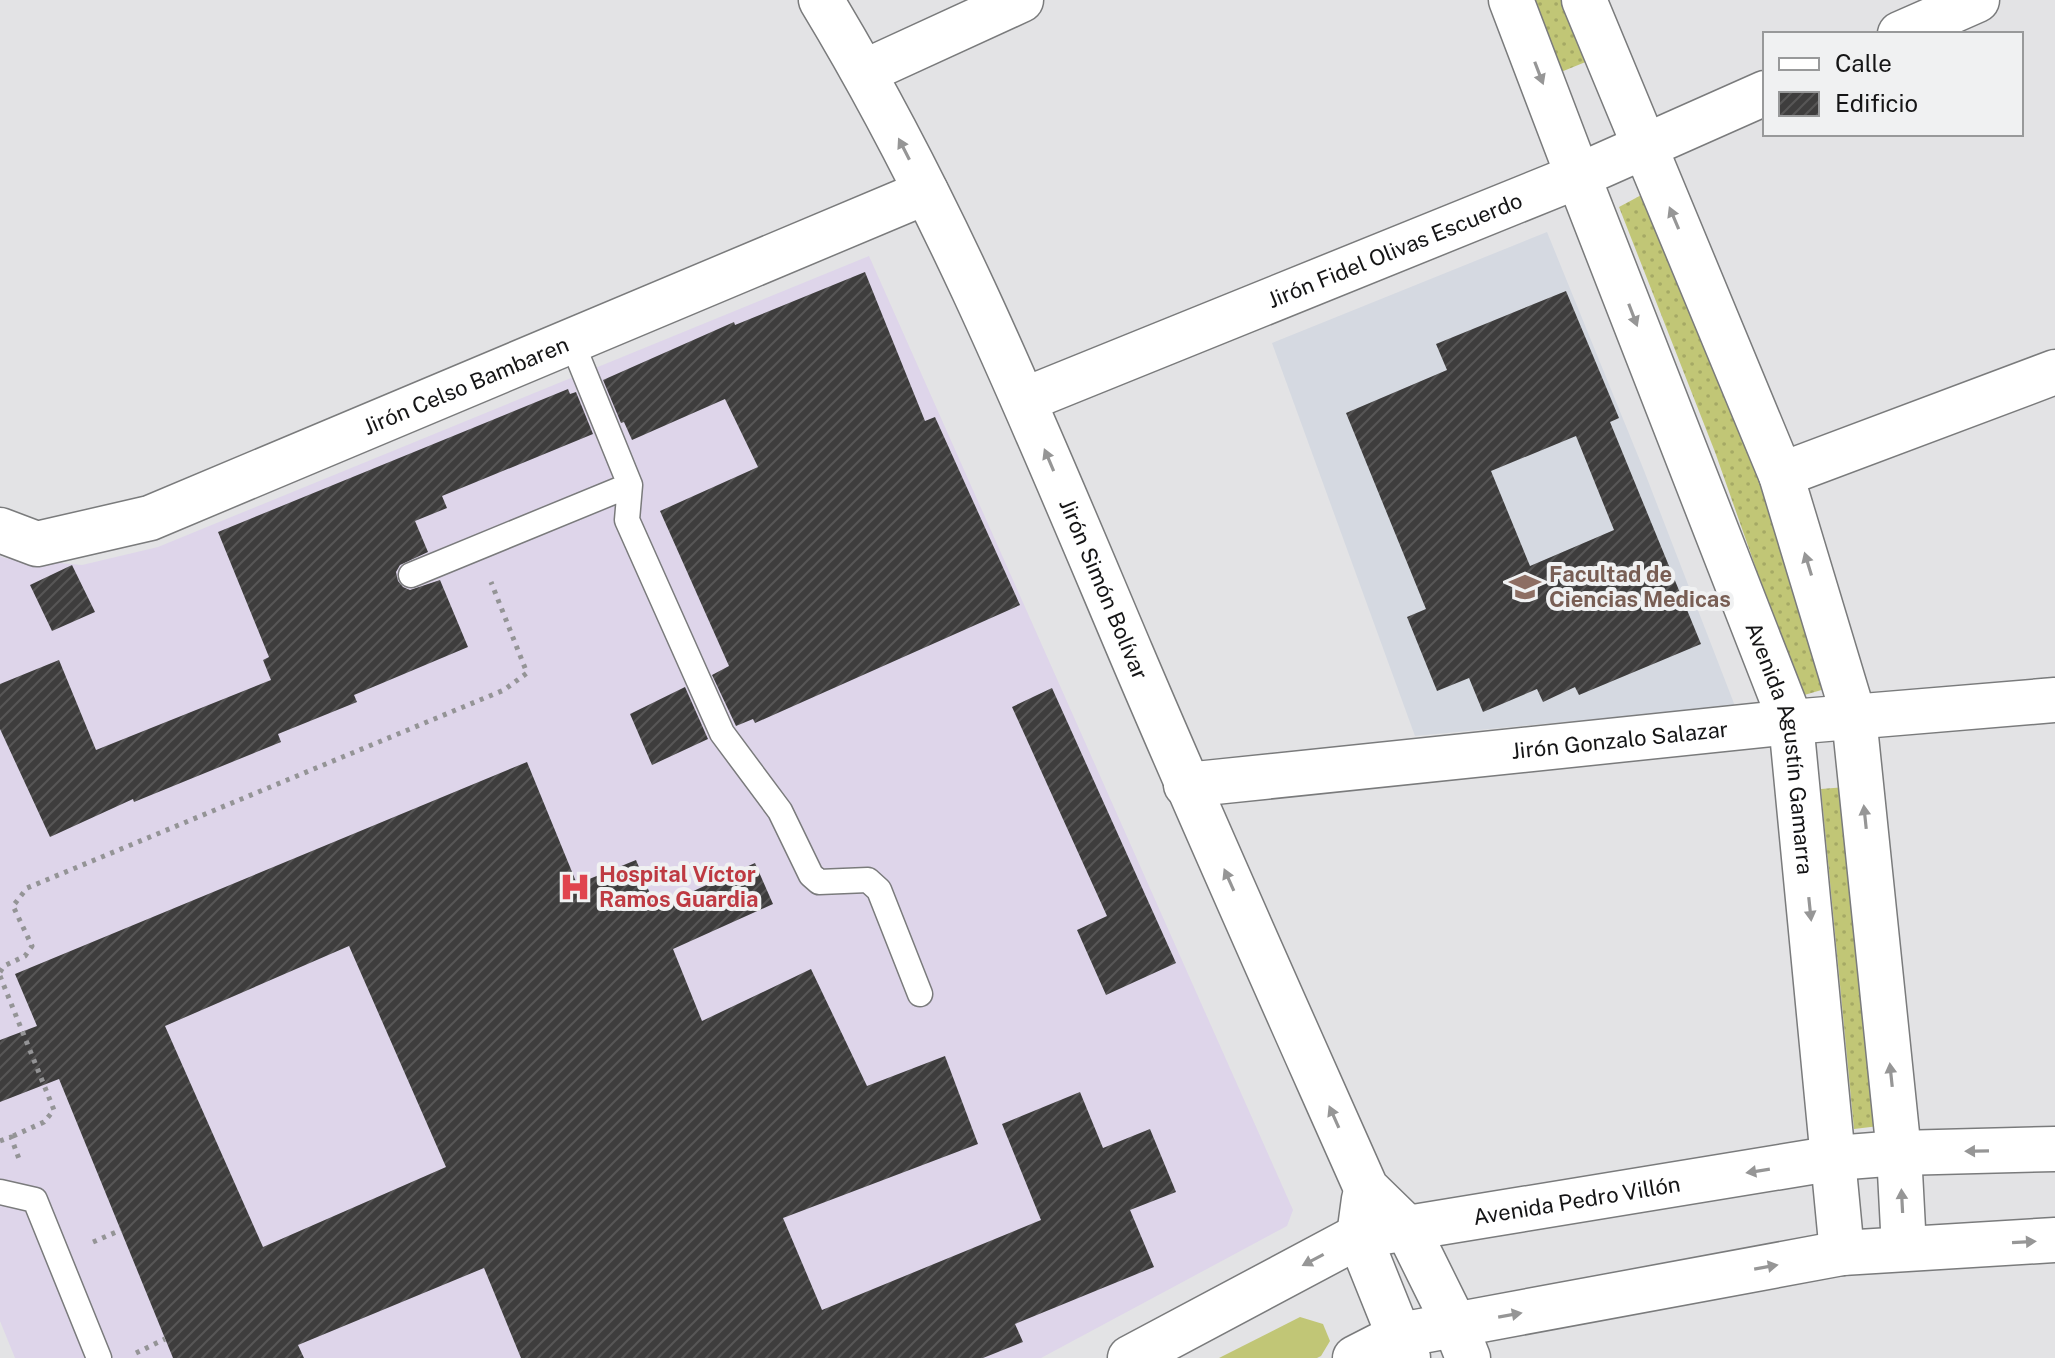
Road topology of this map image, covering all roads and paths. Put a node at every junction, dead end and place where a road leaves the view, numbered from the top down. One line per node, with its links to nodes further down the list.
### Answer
1 (821, 0): 7 (street, Jirón Simón Bolívar)
2 (1021, 0): 7 (street)
3 (1511, 0): 10 (street, Avenida Agustín Gamarra, one-way to 10)
4 (1584, 0): 9 (street)
5 (1977, 0): 6 (street)
6 (1905, 32)
7 (864, 72): 11 (street, Jirón Simón Bolívar, one-way to 7)
8 (1763, 94): 9 (street, Jirón Fidel Olivas Escuerdo)
9 (1644, 147): 10 (street, Jirón Fidel Olivas Escuerdo); 15 (street, one-way to 9)
10 (1578, 176): 14 (street, Jirón Fidel Olivas Escuerdo); 22 (street, Avenida Agustín Gamarra, one-way to 22)
11 (926, 192): 12 (street, Jirón Celso Bambaren); 14 (street, Jirón Simón Bolívar)
12 (571, 340): 16 (lane); 17 (street, Jirón Celso Bambaren)
13 (2055, 372): 15 (street)
14 (1024, 400): 23 (street, Jirón Simón Bolívar, one-way to 14)
15 (1781, 475): 21 (street, one-way to 15)
16 (630, 485): 18 (lane); 25 (lane)
17 (0, 530)
18 (477, 548): 19 (lane); 24 (path)
19 (411, 575)
20 (2055, 700): 21 (street, Jirón Gonzalo Salazar)
21 (1854, 717): 22 (street, Jirón Gonzalo Salazar); 28 (street, one-way to 21)
22 (1791, 722): 23 (street, Jirón Gonzalo Salazar); 29 (street, Avenida Agustín Gamarra, one-way to 29)
23 (1186, 785): 30 (street, Jirón Simón Bolívar, one-way to 23)
24 (0, 974): 26 (path)
25 (920, 994)
26 (11, 1137)
27 (2055, 1149): 28 (street, Avenida Pedro Villón, one-way to 28)
28 (1899, 1153): 29 (street, Avenida Pedro Villón); 35 (street, one-way to 28)
29 (1835, 1158): 32 (street, Avenida Pedro Villón, one-way to 32); 36 (street, Avenida Agustín Gamarra)
30 (1366, 1188): 32 (street, Jirón Simón Bolívar); 33 (street)
31 (0, 1192): 40 (lane)
32 (1407, 1228): 33 (street, Avenida Pedro Villón); 38 (street, Jirón Simón Bolívar)
33 (1359, 1236): 39 (street); 42 (street, Avenida Pedro Villón, one-way to 42)
34 (2055, 1240): 35 (street, one-way to 34)
35 (1904, 1248): 36 (street)
36 (1842, 1253): 38 (street, one-way to 36)
37 (165, 1339): 41 (path)
38 (1462, 1342): 39 (street)
39 (1404, 1347): 43 (street)
40 (99, 1358)
41 (124, 1358)
42 (1130, 1358)
43 (1355, 1358)

